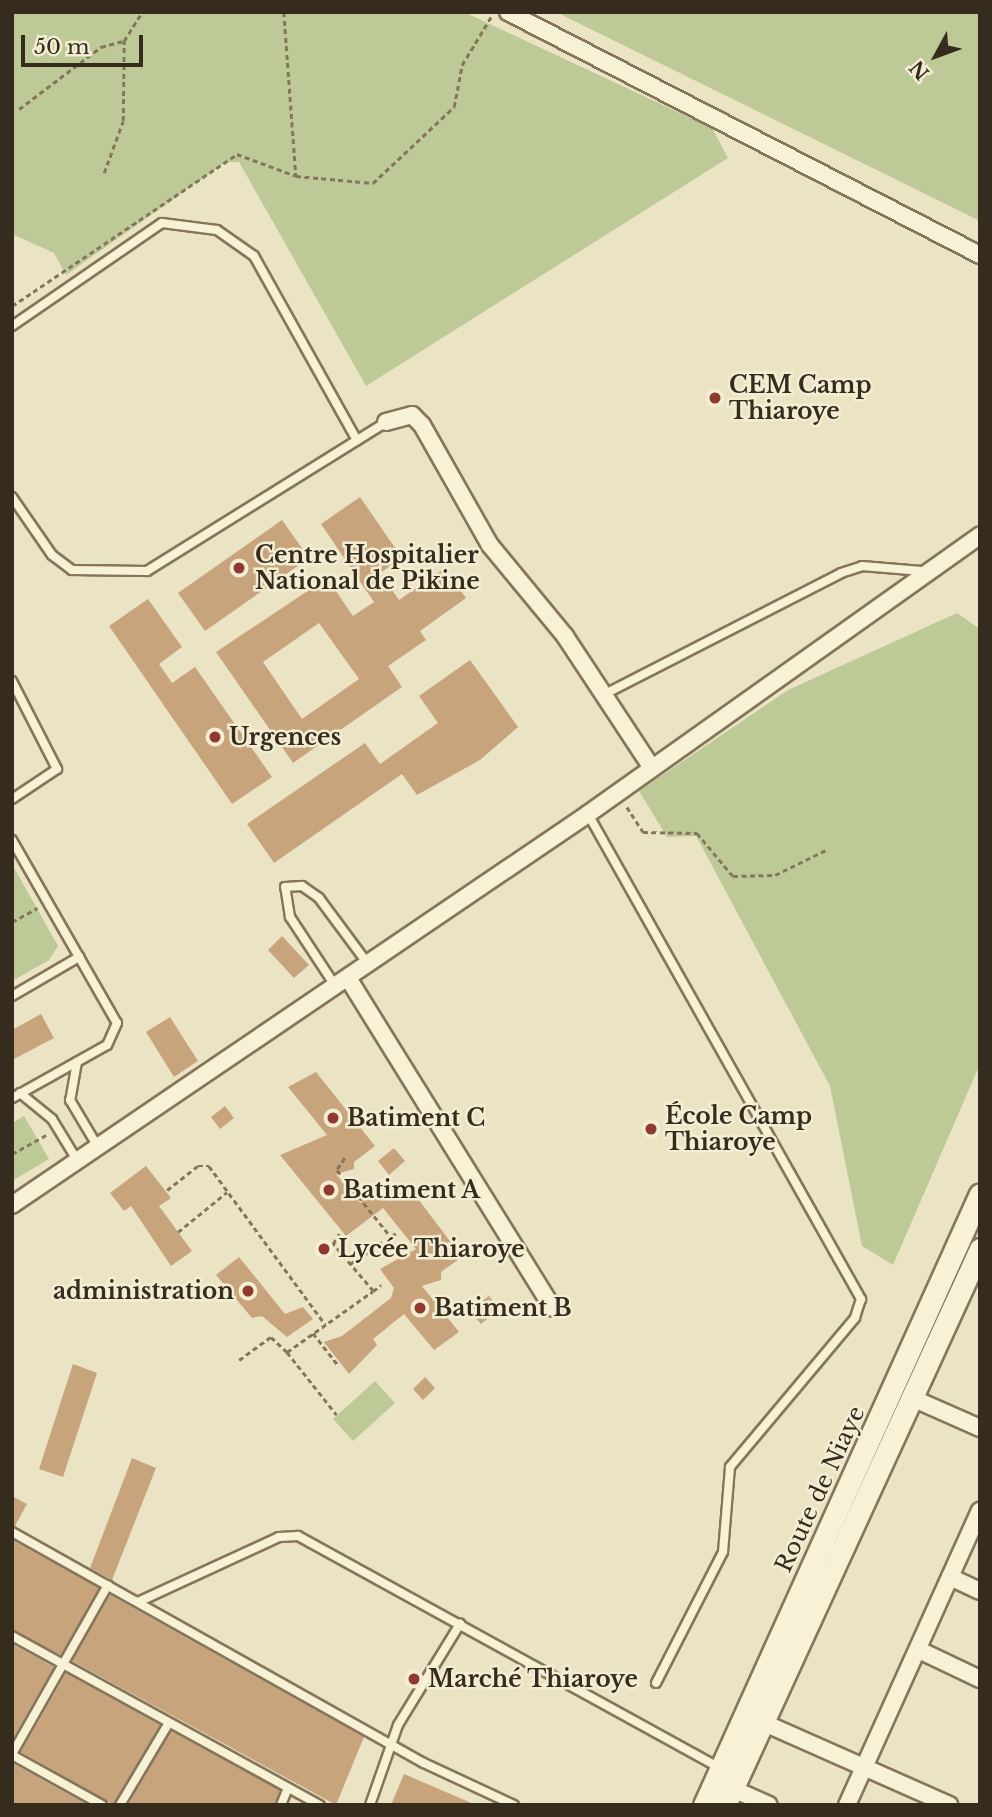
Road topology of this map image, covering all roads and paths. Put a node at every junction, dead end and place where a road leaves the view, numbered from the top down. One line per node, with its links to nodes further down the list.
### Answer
1 (142, 12): 5 (path)
2 (284, 12): 8 (path)
3 (494, 12): 8 (path)
4 (508, 12): 9 (street)
5 (124, 41): 6 (path); 7 (path)
6 (19, 109)
7 (104, 173)
8 (296, 176): 10 (path)
9 (980, 255)
10 (12, 306)
11 (12, 326): 13 (lane)
12 (386, 422): 13 (lane); 18 (street)
13 (357, 440): 14 (lane)
14 (12, 497)
15 (980, 535): 16 (street)
16 (922, 571): 18 (lane); 19 (street)
17 (12, 681): 21 (lane)
18 (603, 696): 19 (street)
19 (652, 768): 20 (street)
20 (619, 792): 22 (street); 24 (path)
21 (12, 799)
22 (588, 814): 28 (street); 70 (lane)
23 (12, 840): 25 (lane)
24 (828, 849)
25 (48, 902): 26 (path); 27 (lane)
26 (12, 922)
27 (79, 957): 30 (lane); 31 (lane)
28 (369, 964): 29 (street); 29 (lane)
29 (342, 983): 34 (street); 50 (street)
30 (12, 996)
31 (77, 1062): 32 (lane); 34 (lane)
32 (16, 1095): 33 (lane)
33 (58, 1128): 35 (path); 37 (lane)
34 (98, 1147): 37 (street)
35 (12, 1154)
36 (345, 1158): 45 (path)
37 (78, 1160): 41 (street)
38 (167, 1190): 39 (path)
39 (227, 1192): 42 (path); 51 (path)
40 (980, 1194): 71 (main road, Route de Niaye)
41 (12, 1205)
42 (178, 1232)
43 (396, 1233): 45 (path)
44 (339, 1234): 47 (path)
45 (391, 1237): 47 (path)
46 (980, 1249): 56 (main road, Route de Niaye)
47 (350, 1264): 49 (path)
48 (381, 1285): 49 (path)
49 (373, 1291): 51 (path)
50 (553, 1308)
51 (325, 1324): 52 (path)
52 (313, 1334): 53 (path); 55 (path)
53 (287, 1352): 54 (path); 57 (path)
54 (239, 1360)
55 (338, 1365)
56 (912, 1398): 58 (street); 71 (main road, Route de Niaye)
57 (337, 1415)
58 (980, 1428)
59 (980, 1511): 61 (street)
60 (12, 1532): 62 (lane)
61 (950, 1577): 63 (street); 67 (street)
62 (108, 1585): 64 (lane); 68 (lane)
63 (980, 1591)
64 (138, 1602): 65 (lane); 74 (lane)
65 (460, 1624): 74 (lane); 77 (lane)
66 (12, 1636): 68 (lane)
67 (919, 1650): 69 (street); 76 (street)
68 (64, 1665): 72 (lane); 75 (lane)
69 (980, 1679)
70 (656, 1683)
71 (763, 1698): 73 (main road, Route de Niaye)
72 (168, 1724): 78 (lane); 80 (lane)
73 (751, 1732): 76 (street); 77 (main road, Route de Niaye)
74 (392, 1744): 83 (lane); 84 (lane)
75 (12, 1754): 79 (lane)
76 (863, 1769): 87 (street); 88 (street)
77 (729, 1785): 85 (main road, Route de Niaye); 86 (street)
78 (287, 1790): 81 (lane); 82 (lane)
79 (102, 1805)
80 (120, 1805)
81 (281, 1805)
82 (320, 1805)
83 (370, 1805)
84 (514, 1805)
85 (704, 1805)
86 (769, 1805)
87 (847, 1805)
88 (949, 1805)

